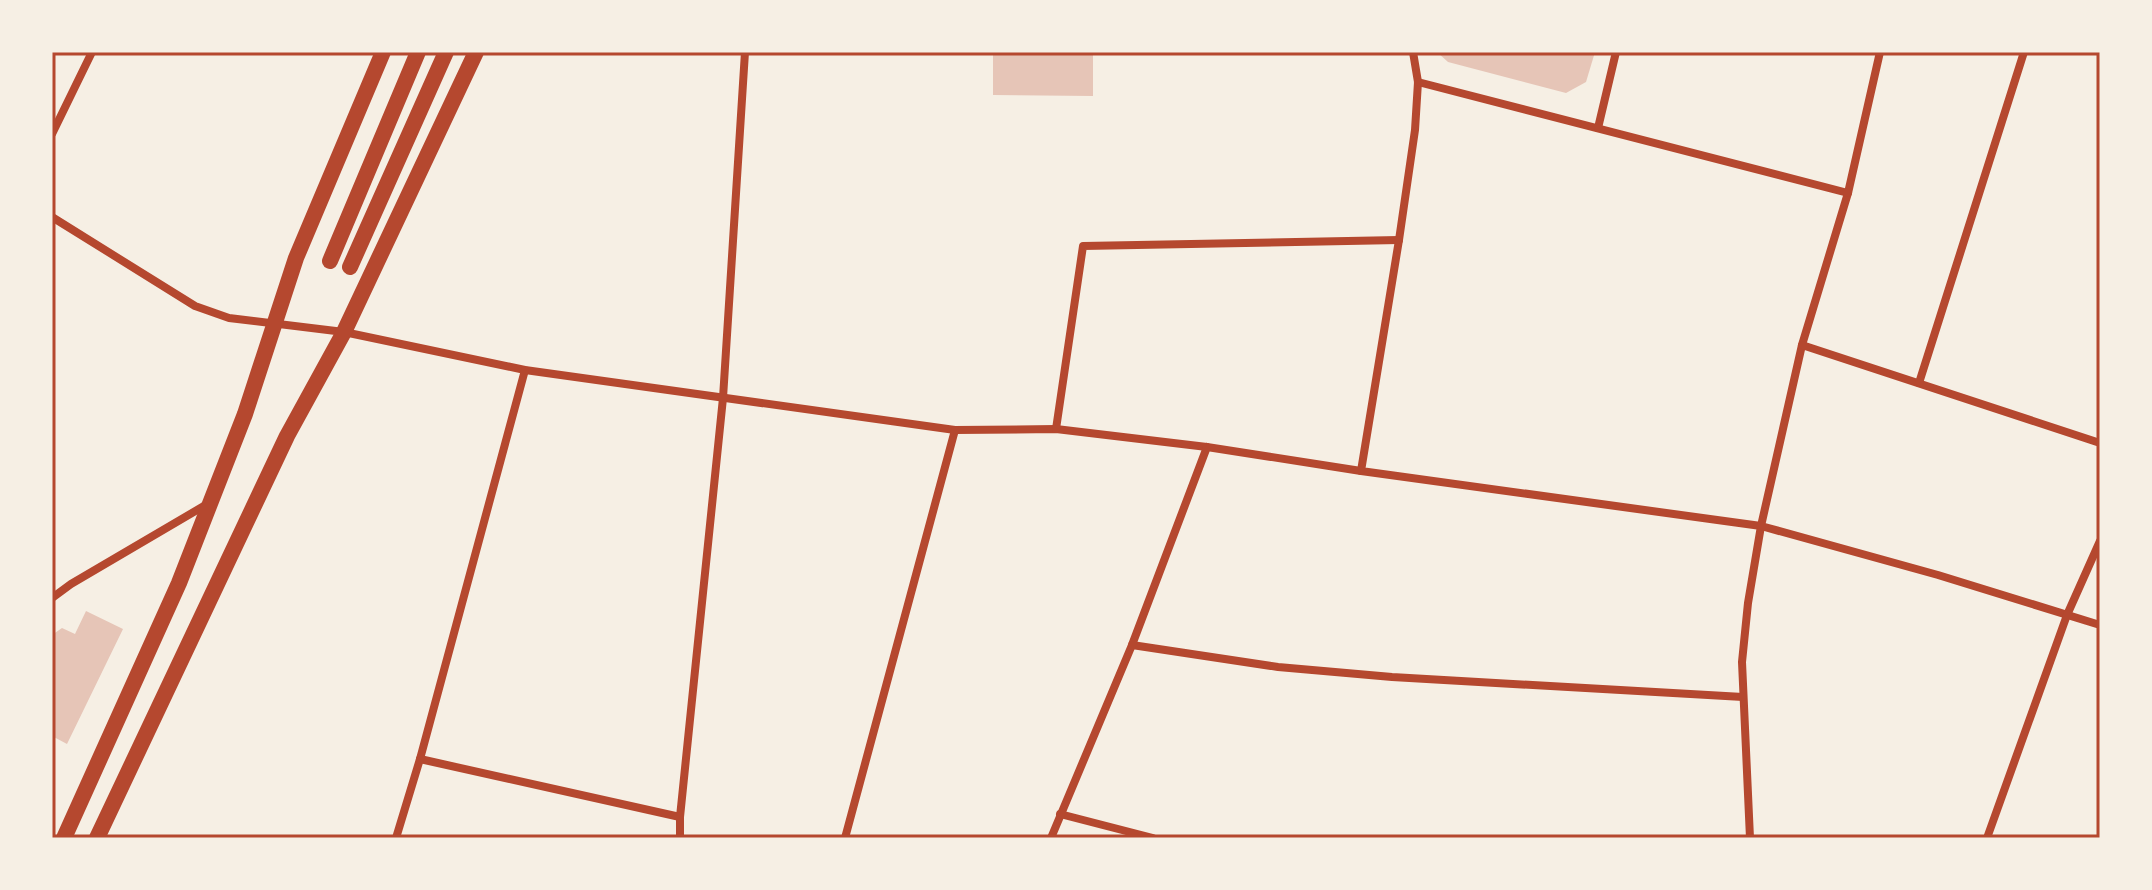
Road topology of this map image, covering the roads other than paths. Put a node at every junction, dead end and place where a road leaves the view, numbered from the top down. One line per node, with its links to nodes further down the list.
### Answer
1 (92, 52): 13 (street)
2 (383, 52): 19 (main road)
3 (418, 52): 17 (main road)
4 (446, 52): 18 (main road)
5 (476, 52): 20 (main road)
6 (745, 52): 24 (street)
7 (1413, 52): 11 (street)
8 (1616, 52): 12 (street)
9 (1880, 52): 14 (street)
10 (2024, 52): 23 (street)
11 (1418, 82): 12 (street); 16 (street)
12 (1598, 128): 14 (street)
13 (52, 134)
14 (1848, 193): 21 (street)
15 (52, 217): 19 (street)
16 (1399, 240): 25 (street); 29 (street)
17 (330, 261)
18 (350, 267)
19 (274, 323): 20 (street); 30 (main road)
20 (344, 332): 22 (street); 42 (main road)
21 (1802, 345): 23 (street); 31 (street)
22 (525, 370): 24 (street); 38 (street)
23 (1919, 383): 27 (street)
24 (723, 398): 26 (street); 40 (street)
25 (1056, 429): 26 (street); 28 (street)
26 (955, 430): 45 (street)
27 (2100, 443)
28 (1207, 447): 29 (street); 36 (street)
29 (1361, 471): 31 (street)
30 (212, 502): 33 (street); 41 (main road)
31 (1761, 526): 34 (street); 37 (street)
32 (2100, 541): 34 (street)
33 (52, 598)
34 (2067, 615): 35 (street); 49 (street)
35 (2100, 625)
36 (1132, 645): 37 (street); 39 (street)
37 (1743, 697): 48 (street)
38 (420, 759): 40 (street); 43 (street)
39 (1060, 814): 46 (street); 47 (street)
40 (680, 817): 44 (street)
41 (64, 838)
42 (97, 838)
43 (396, 838)
44 (680, 838)
45 (845, 838)
46 (1051, 838)
47 (1153, 838)
48 (1750, 838)
49 (1987, 838)

